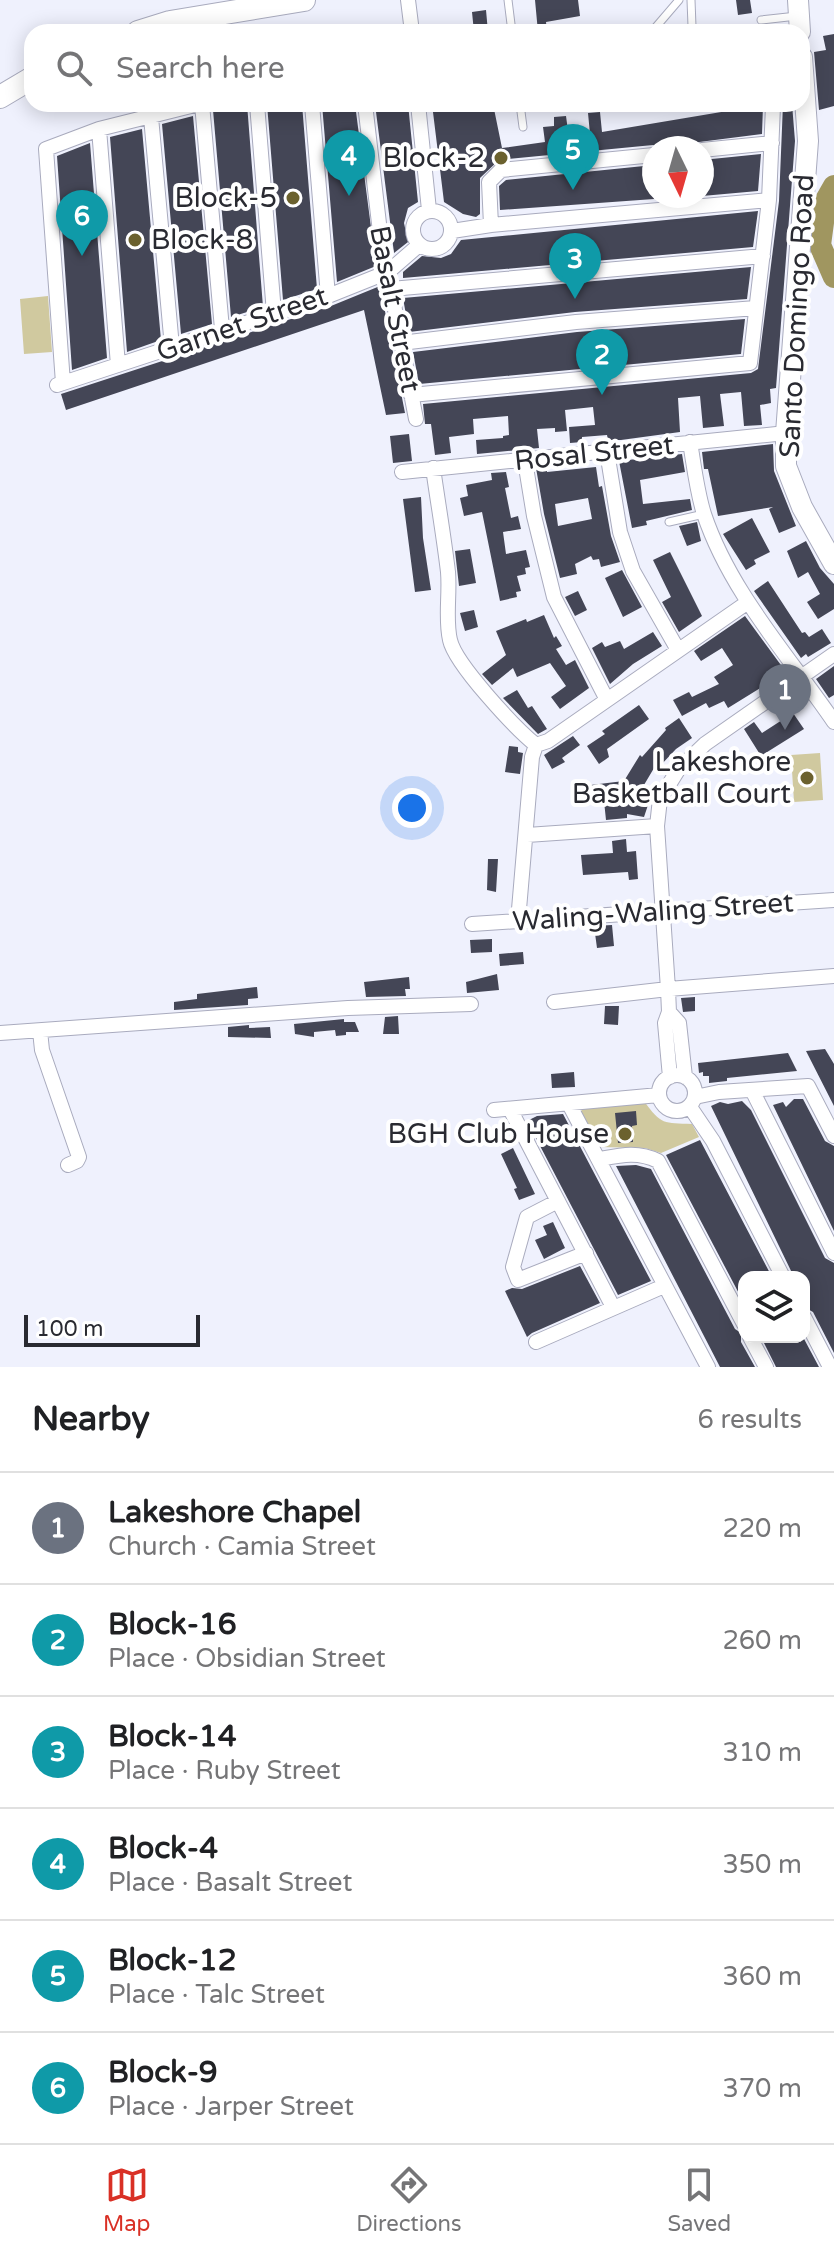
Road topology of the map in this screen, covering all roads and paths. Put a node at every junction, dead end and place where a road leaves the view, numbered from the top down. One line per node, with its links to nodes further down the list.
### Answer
1 (304, 0): 8 (main road)
2 (408, 0): 9 (street)
3 (508, 0): 10 (lane)
4 (679, 0): 11 (lane)
5 (691, 0): 12 (lane)
6 (799, 16): 7 (lane)
7 (761, 20)
8 (164, 24)
9 (411, 24)
10 (511, 24)
11 (658, 24)
12 (692, 24)
13 (24, 83): 14 (main road)
14 (0, 97)
15 (170, 112): 24 (street)
16 (202, 112): 41 (street)
17 (258, 112): 40 (street)
18 (313, 112): 38 (street)
19 (366, 112): 36 (street, Basalt Street)
20 (419, 112): 31 (street)
21 (521, 112): 25 (lane)
22 (773, 112): 27 (street)
23 (806, 112): 47 (street, Santo Domingo Road)
24 (151, 117): 26 (street); 43 (street)
25 (523, 127)
26 (99, 129): 44 (street); 44 (street, Garnet Street)
27 (772, 143): 28 (street); 30 (street)
28 (714, 149)
29 (642, 156): 32 (street)
30 (769, 200): 32 (street); 35 (street)
31 (429, 210): 33 (street); 34 (street)
32 (491, 225): 33 (street)
33 (452, 231): 34 (street)
34 (419, 245): 36 (street, Garnet Street)
35 (763, 256): 37 (street); 39 (street)
36 (388, 272): 37 (street, Basalt Street); 38 (street, Garnet Street)
37 (391, 289): 42 (street, Basalt Street)
38 (328, 296): 40 (street, Garnet Street)
39 (756, 308): 42 (street); 45 (street)
40 (274, 313): 41 (street, Garnet Street)
41 (222, 329): 43 (street, Garnet Street)
42 (401, 343): 45 (street, Basalt Street)
43 (172, 347): 44 (street, Garnet Street)
44 (118, 365)
45 (411, 395): 46 (street, Basalt Street)
46 (416, 419)
47 (786, 433): 48 (street, Rosal Street); 55 (street, Santo Domingo Road)
48 (690, 442): 49 (street, Rosal Street); 53 (street)
49 (607, 452): 50 (street, Rosal Street); 57 (street)
50 (525, 461): 51 (street, Rosal Street); 60 (street)
51 (433, 468): 52 (street, Rosal Street); 62 (street)
52 (402, 472)
53 (704, 514): 54 (lane); 56 (street)
54 (669, 522)
55 (834, 564)
56 (748, 602): 57 (street); 59 (street)
57 (678, 650): 60 (street)
58 (834, 654): 59 (street)
59 (803, 676): 61 (street); 63 (street)
60 (606, 698): 62 (street)
61 (834, 722)
62 (536, 745): 64 (street)
63 (657, 826): 64 (street); 66 (street)
64 (527, 835): 67 (street)
65 (834, 900): 66 (street, Waling-Waling Street)
66 (663, 911): 67 (street, Waling-Waling Street); 70 (street)
67 (518, 921): 68 (street, Waling-Waling Street)
68 (472, 924)
69 (834, 976): 70 (street)
70 (668, 989): 71 (street); 75 (street)
71 (554, 1002)
72 (471, 1004): 73 (street)
73 (40, 1031): 74 (street); 84 (street)
74 (0, 1033)
75 (677, 1077): 77 (street); 78 (street)
76 (752, 1090): 78 (street); 82 (street); 87 (street)
77 (659, 1095): 78 (street); 79 (street)
78 (693, 1102): 88 (street)
79 (569, 1104): 80 (street); 83 (street)
80 (510, 1109): 81 (street); 85 (street)
81 (494, 1110)
82 (834, 1136)
83 (600, 1159): 89 (street); 91 (street)
84 (68, 1165)
85 (558, 1201): 86 (street); 86 (street)
86 (586, 1253): 90 (street)
87 (834, 1253)
88 (780, 1271)
89 (664, 1286): 90 (street); 95 (street)
90 (613, 1307): 93 (street)
91 (738, 1313)
92 (810, 1329): 97 (street)
93 (536, 1342)
94 (753, 1343): 96 (street)
95 (708, 1367)
96 (766, 1367)
97 (830, 1367)

